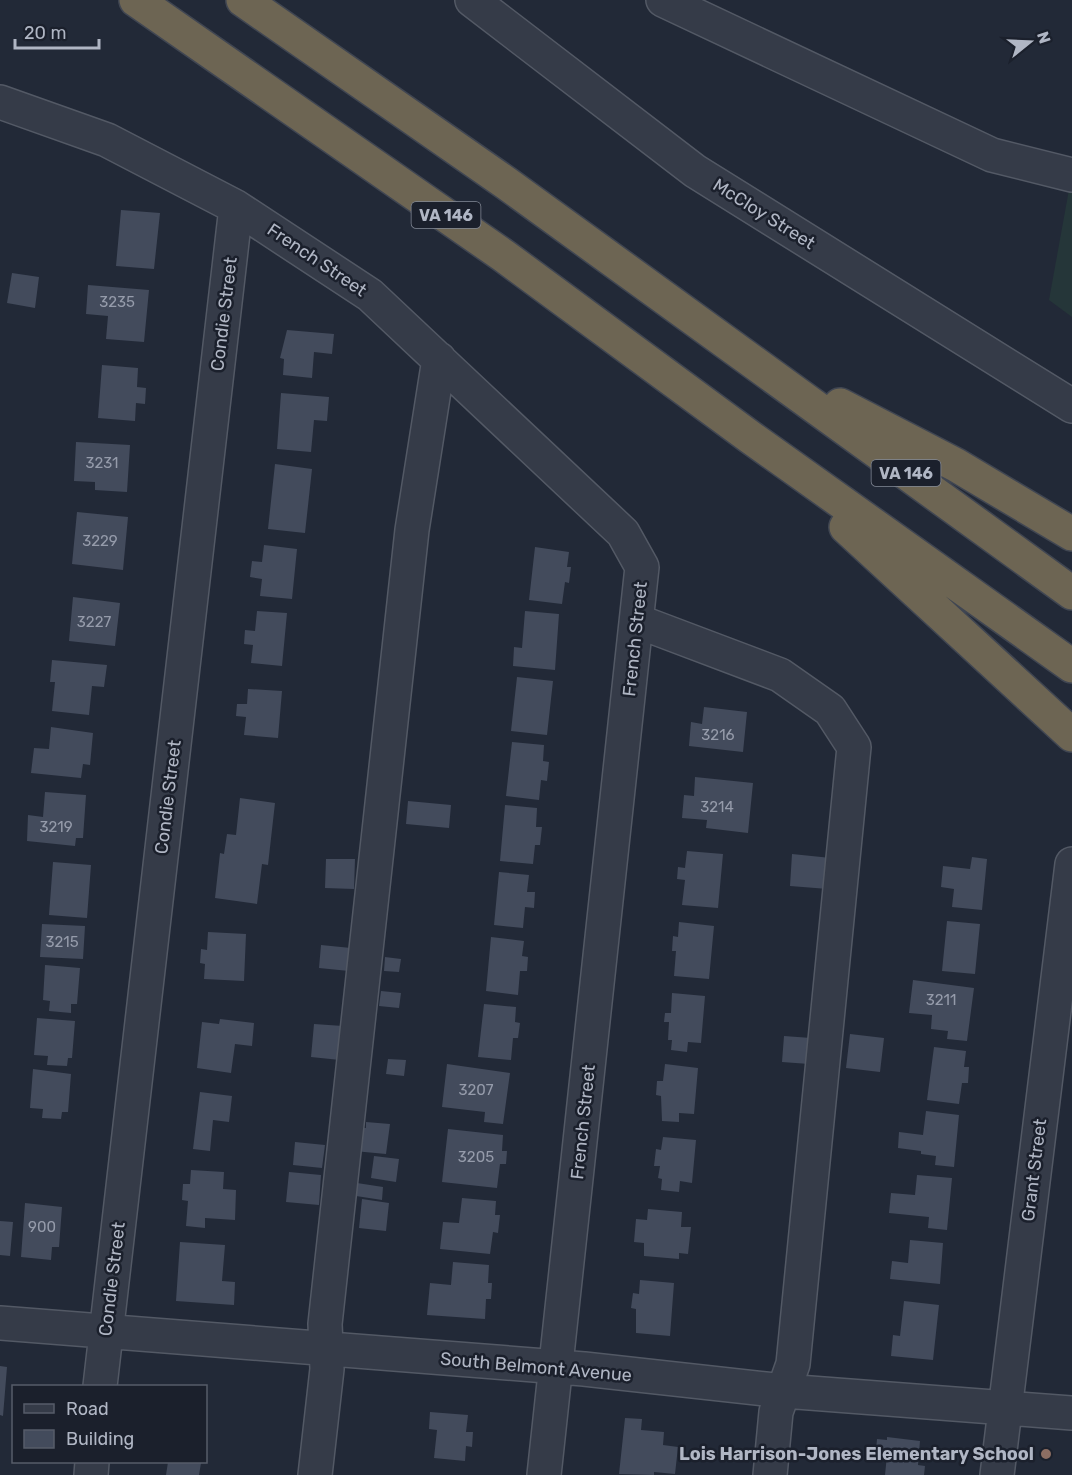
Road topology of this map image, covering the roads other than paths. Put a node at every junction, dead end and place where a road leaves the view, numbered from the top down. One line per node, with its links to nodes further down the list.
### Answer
1 (136, 0): 11 (highway, VA 146)
2 (243, 0): 8 (highway, VA 146)
3 (472, 0): 10 (street, McCloy Street)
4 (663, 0): 6 (street)
5 (0, 102): 7 (street, French Street)
6 (1072, 175)
7 (236, 207): 9 (street, French Street); 19 (street, Condie Street)
8 (740, 353): 12 (highway); 13 (highway, VA 146)
9 (440, 359): 14 (street, French Street); 20 (street)
10 (1072, 406)
11 (750, 437): 15 (highway, VA 146); 16 (highway)
12 (1072, 534)
13 (1072, 594)
14 (637, 621): 21 (street, French Street); 23 (street)
15 (1072, 666)
16 (1072, 735)
17 (1072, 864): 24 (street, Grant Street)
18 (0, 1323): 19 (street, South Belmont Avenue)
19 (106, 1331): 20 (street, South Belmont Avenue); 22 (street, Condie Street)
20 (326, 1349): 21 (street, South Belmont Avenue); 26 (street)
21 (555, 1368): 23 (street, South Belmont Avenue); 27 (street, French Street)
22 (100, 1385)
23 (784, 1391): 24 (street, South Belmont Avenue); 28 (street)
24 (1004, 1408): 25 (street, South Belmont Avenue); 29 (street, Grant Street)
25 (1072, 1413)
26 (315, 1475)
27 (544, 1475)
28 (770, 1475)
29 (996, 1475)

